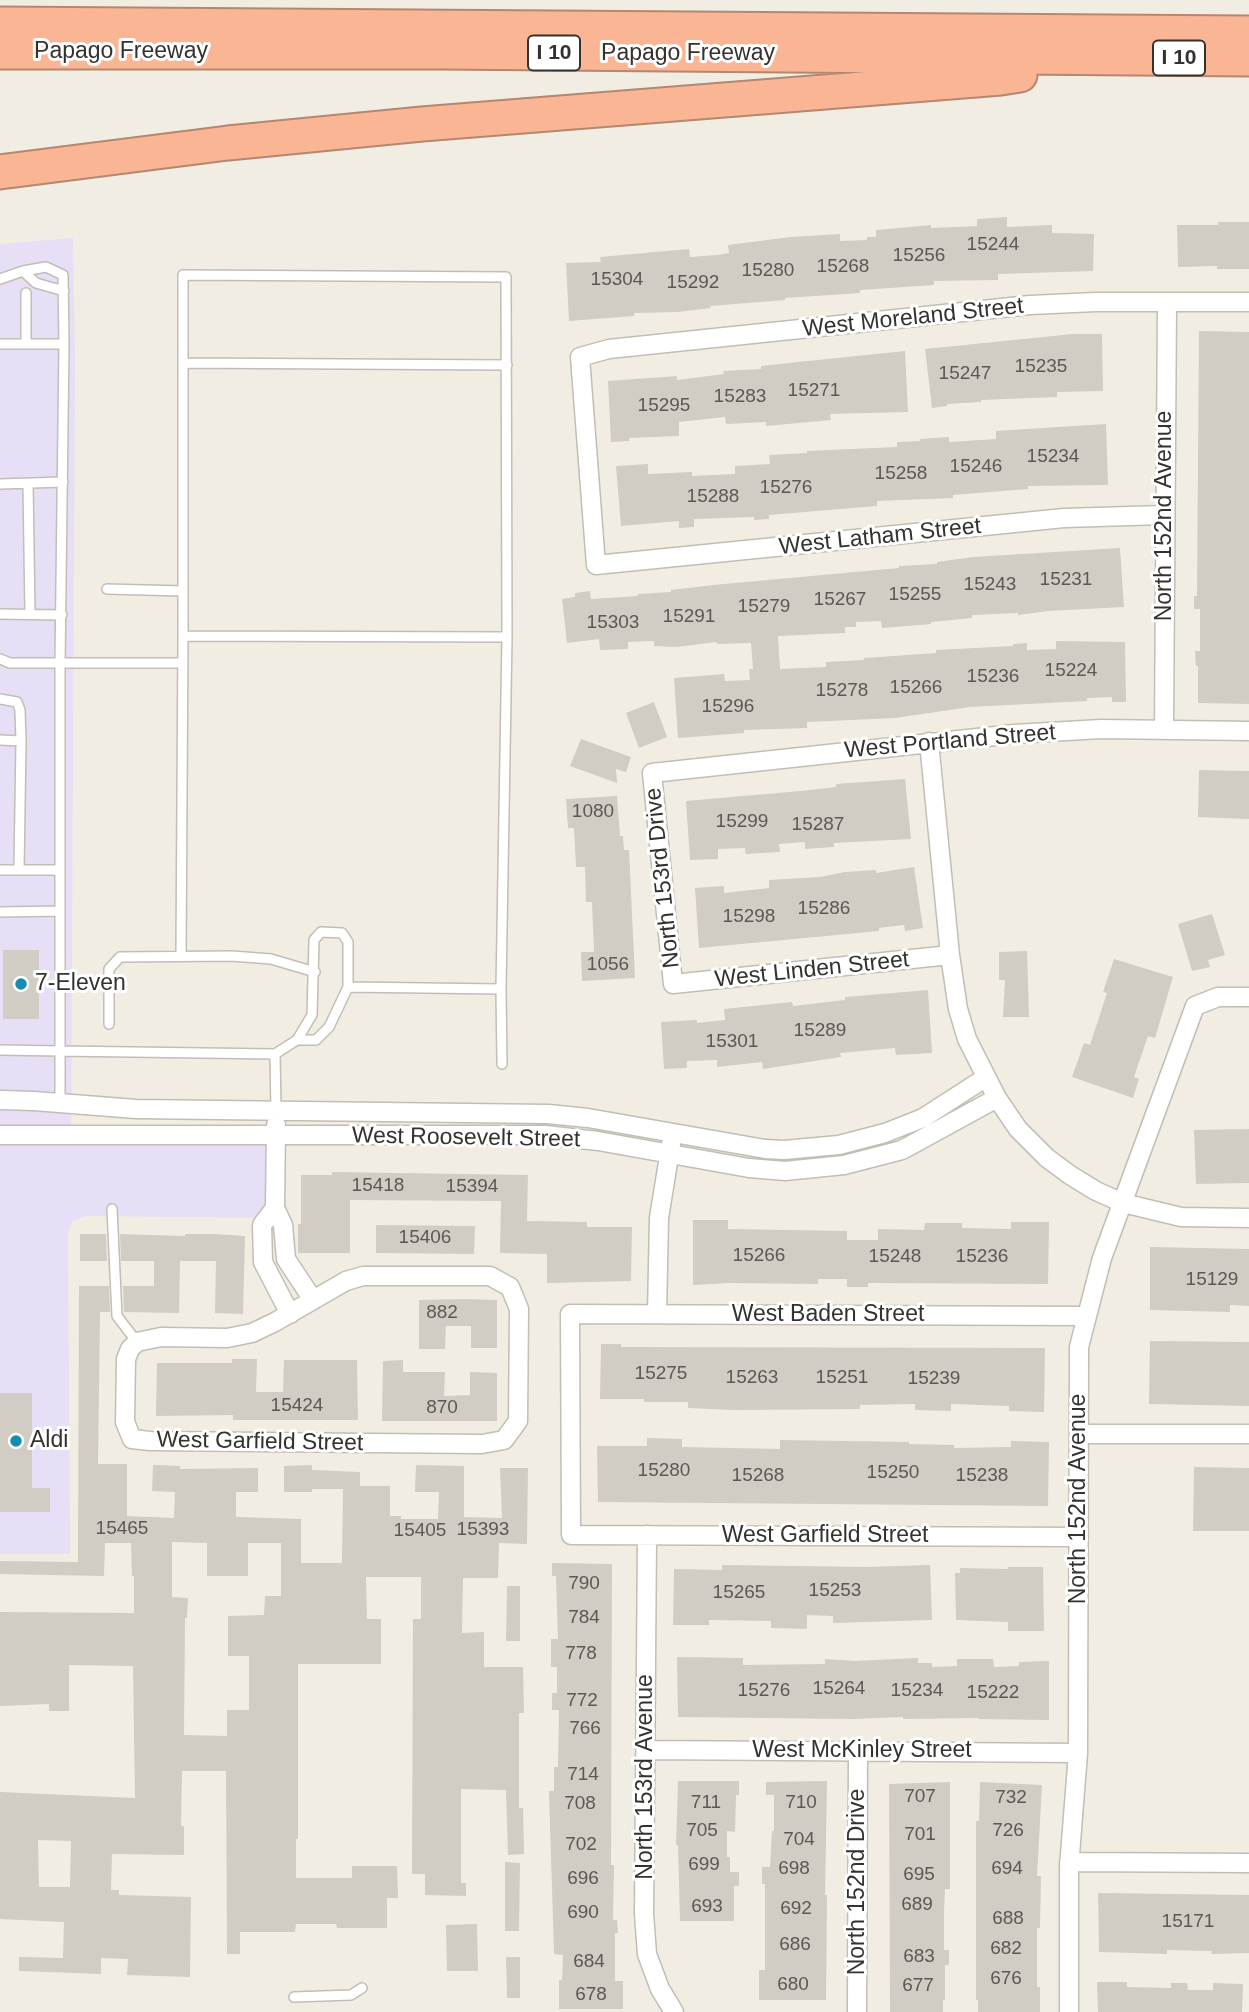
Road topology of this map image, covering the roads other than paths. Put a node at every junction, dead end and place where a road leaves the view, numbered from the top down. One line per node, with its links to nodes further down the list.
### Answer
1 (0, 24): 2 (highway)
2 (1249, 33)
3 (0, 52): 4 (highway, Papago Freeway / I 10)
4 (1108, 58): 5 (highway, Papago Freeway / I 10); 6 (highway)
5 (1249, 58)
6 (0, 172)
7 (23, 271): 8 (lane); 9 (lane); 9 (lane)
8 (0, 279)
9 (64, 291): 15 (lane)
10 (26, 293): 14 (lane)
11 (1167, 302): 12 (street, West Moreland Street); 21 (street, North 152nd Avenue); 22 (street, West Moreland Street)
12 (1249, 302)
13 (0, 344): 14 (lane)
14 (26, 344): 15 (lane)
15 (64, 344): 18 (lane)
16 (183, 363): 17 (lane); 17 (lane); 24 (lane)
17 (507, 365): 29 (lane)
18 (63, 482): 20 (lane); 27 (lane)
19 (0, 484): 20 (lane)
20 (28, 484): 26 (lane)
21 (1164, 515): 22 (street, West Latham Street); 36 (street, North 152nd Avenue)
22 (596, 565)
23 (107, 589): 24 (lane)
24 (183, 591): 28 (lane)
25 (0, 614): 26 (lane)
26 (30, 614): 27 (lane)
27 (62, 615): 32 (lane)
28 (183, 636): 29 (lane); 33 (lane)
29 (508, 637): 52 (lane)
30 (0, 659): 31 (lane)
31 (10, 663): 32 (lane); 34 (lane)
32 (60, 663): 33 (lane); 44 (lane)
33 (183, 663): 48 (lane)
34 (0, 668)
35 (0, 699): 39 (lane)
36 (1164, 730): 37 (street, West Portland Street); 40 (street, West Portland Street)
37 (1249, 731)
38 (0, 740): 39 (lane)
39 (21, 741): 43 (lane)
40 (929, 742): 41 (street, West Portland Street); 47 (street)
41 (652, 773): 50 (street, North 153rd Drive)
42 (0, 870): 43 (lane)
43 (19, 870): 44 (lane)
44 (60, 870): 45 (lane)
45 (60, 911): 46 (lane); 57 (lane)
46 (0, 912)
47 (950, 955): 50 (street, West Linden Street); 60 (street)
48 (181, 957): 49 (lane); 54 (lane)
49 (315, 972): 51 (lane); 55 (lane)
50 (673, 984)
51 (348, 987): 52 (lane); 55 (lane)
52 (502, 989): 59 (lane)
53 (1249, 998): 69 (street, North 152nd Avenue)
54 (109, 1024)
55 (297, 1040): 58 (lane)
56 (0, 1049): 57 (lane)
57 (60, 1051): 58 (lane); 63 (lane)
58 (275, 1054): 64 (lane)
59 (502, 1064)
60 (985, 1078): 61 (street); 65 (street, West Roosevelt Street)
61 (997, 1098): 68 (street, West Roosevelt Street); 69 (street)
62 (0, 1100): 63 (street, West Roosevelt Street)
63 (60, 1103): 64 (street, West Roosevelt Street)
64 (276, 1111): 65 (street, West Roosevelt Street); 67 (street)
65 (673, 1132): 68 (street)
66 (0, 1135): 67 (street, West Roosevelt Street)
67 (276, 1135): 68 (street, West Roosevelt Street); 70 (street)
68 (669, 1154): 77 (street)
69 (1124, 1203): 72 (street); 78 (street, North 152nd Avenue)
70 (275, 1208): 73 (street); 74 (street)
71 (112, 1209): 79 (lane)
72 (1249, 1218)
73 (288, 1262): 74 (street); 75 (street)
74 (267, 1272): 76 (street)
75 (313, 1300): 76 (street); 79 (street, West Garfield Street)
76 (290, 1314): 79 (street)
77 (657, 1314): 78 (street, West Baden Street); 82 (street, West Baden Street)
78 (1086, 1315): 80 (street, North 152nd Avenue)
79 (134, 1346)
80 (1079, 1434): 81 (street); 84 (street, North 152nd Avenue)
81 (1249, 1434)
82 (571, 1535): 83 (street, West Garfield Street)
83 (647, 1535): 84 (street, West Garfield Street); 85 (street, North 153rd Avenue)
84 (1079, 1537): 87 (street, North 152nd Avenue)
85 (647, 1750): 86 (street, West McKinley Street); 92 (street, North 153rd Avenue)
86 (858, 1751): 87 (street, West McKinley Street); 93 (street, North 152nd Drive)
87 (1078, 1753): 88 (street, North 152nd Avenue)
88 (1069, 1862): 89 (street); 94 (street, North 152nd Avenue)
89 (1249, 1863)
90 (362, 1988): 91 (lane)
91 (294, 1997)
92 (674, 2012)
93 (857, 2012)
94 (1069, 2012)

